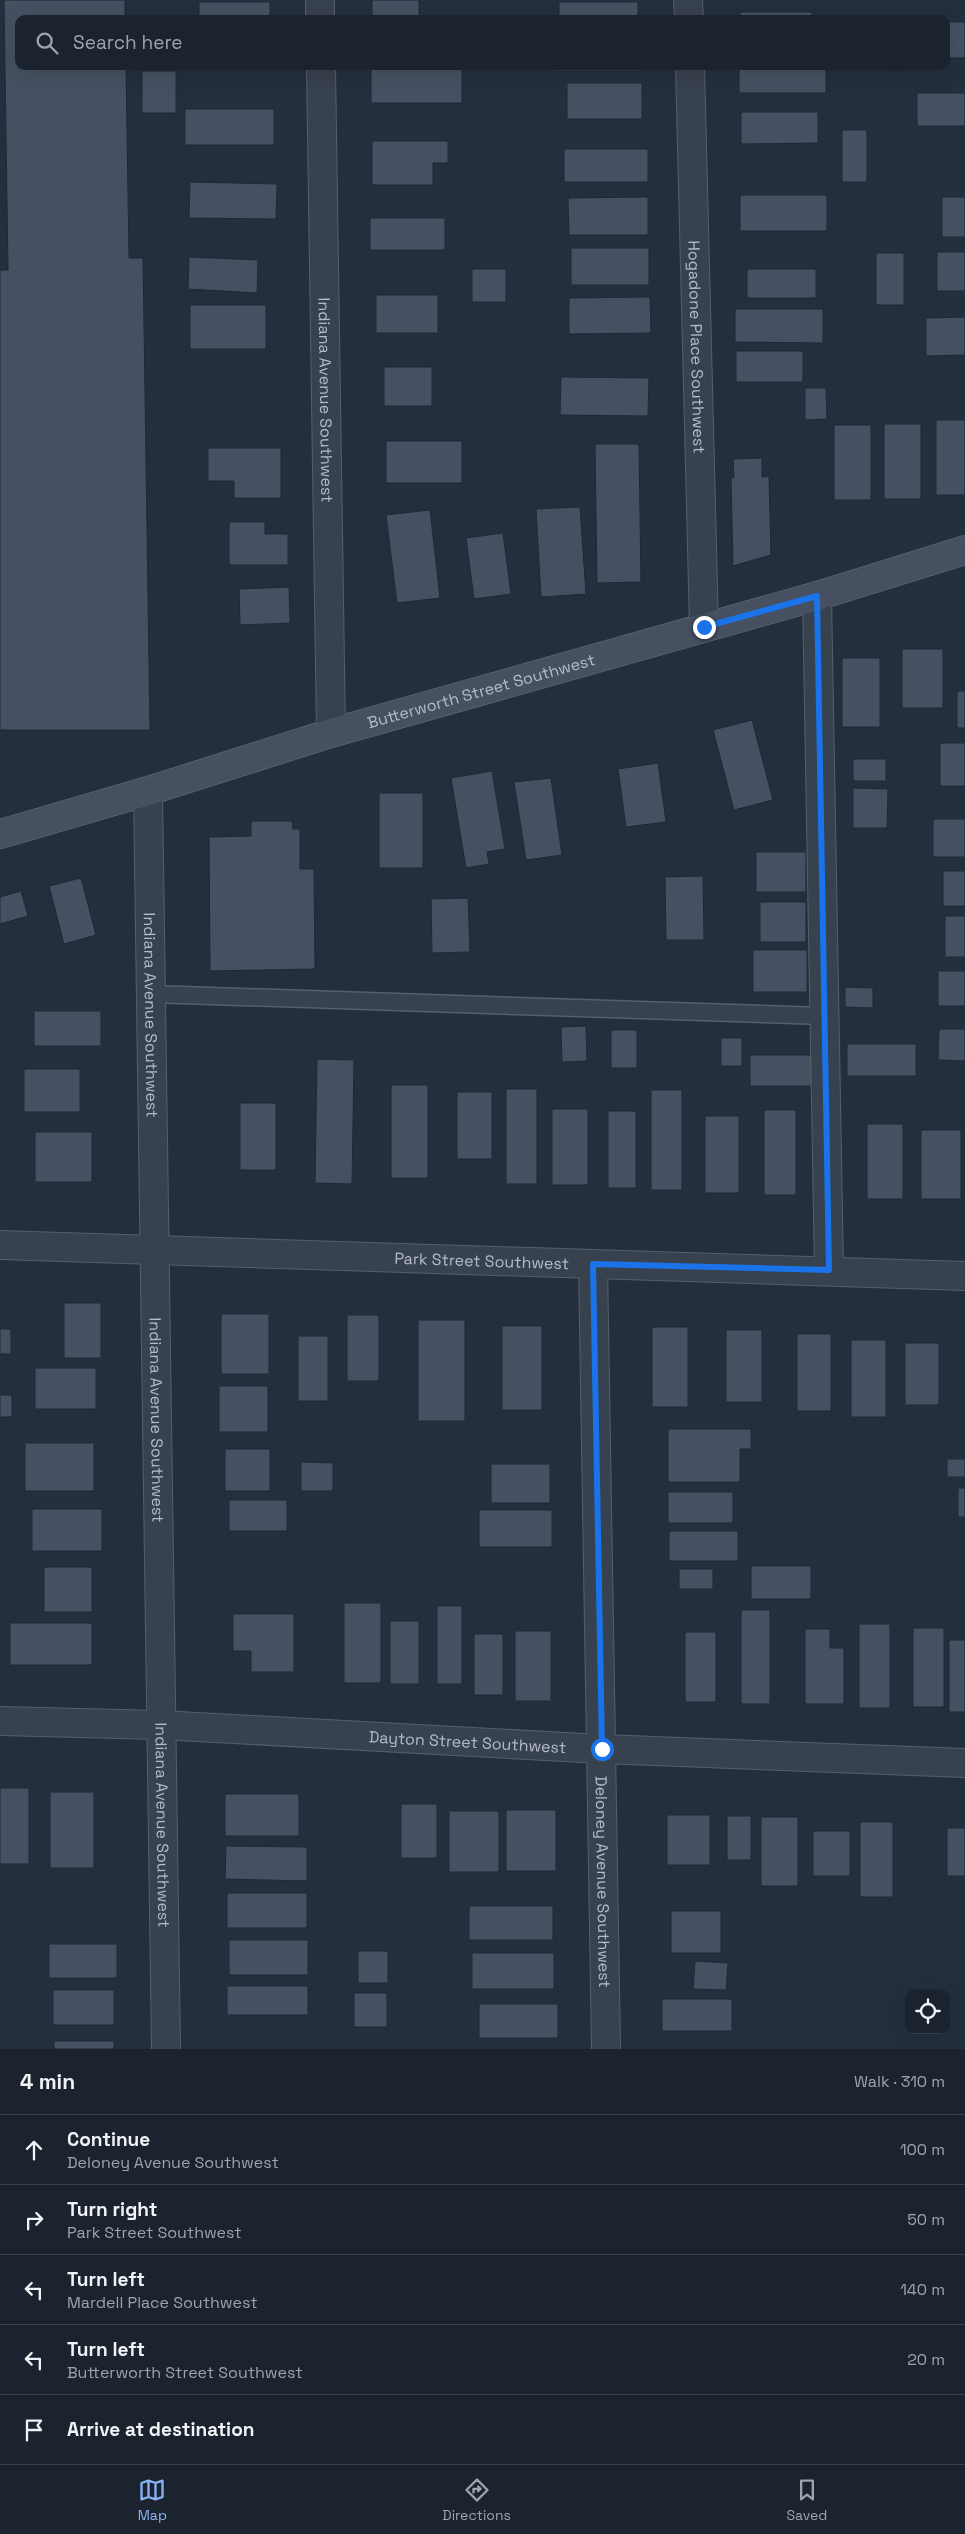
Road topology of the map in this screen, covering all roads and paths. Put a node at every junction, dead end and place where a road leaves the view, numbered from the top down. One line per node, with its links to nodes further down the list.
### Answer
1 (320, 0): 3 (street)
2 (688, 0): 4 (street)
3 (320, 15)
4 (689, 15)
5 (321, 70): 10 (street, Indiana Avenue Southwest)
6 (690, 70): 9 (street, Hogadone Place Southwest)
7 (965, 550): 8 (street, Butterworth Street Southwest)
8 (817, 596): 9 (street, Butterworth Street Southwest); 14 (street)
9 (704, 627): 10 (street, Butterworth Street Southwest)
10 (331, 733): 11 (street, Butterworth Street Southwest)
11 (148, 791): 12 (street, Butterworth Street Southwest); 13 (street, Indiana Avenue Southwest)
12 (0, 834)
13 (151, 994): 14 (lane); 16 (street, Indiana Avenue Southwest)
14 (824, 1016): 18 (street)
15 (0, 1245): 16 (street, Park Street Southwest)
16 (155, 1252): 17 (street, Park Street Southwest); 21 (street, Indiana Avenue Southwest)
17 (593, 1264): 18 (street, Park Street Southwest); 22 (street, Deloney Avenue Southwest)
18 (829, 1270): 19 (street, Park Street Southwest)
19 (965, 1276)
20 (0, 1721): 21 (street, Dayton Street Southwest)
21 (160, 1725): 22 (street, Dayton Street Southwest); 24 (street, Indiana Avenue Southwest)
22 (602, 1749): 23 (street, Dayton Street Southwest); 25 (street, Deloney Avenue Southwest)
23 (965, 1763)
24 (166, 2049)
25 (606, 2049)

